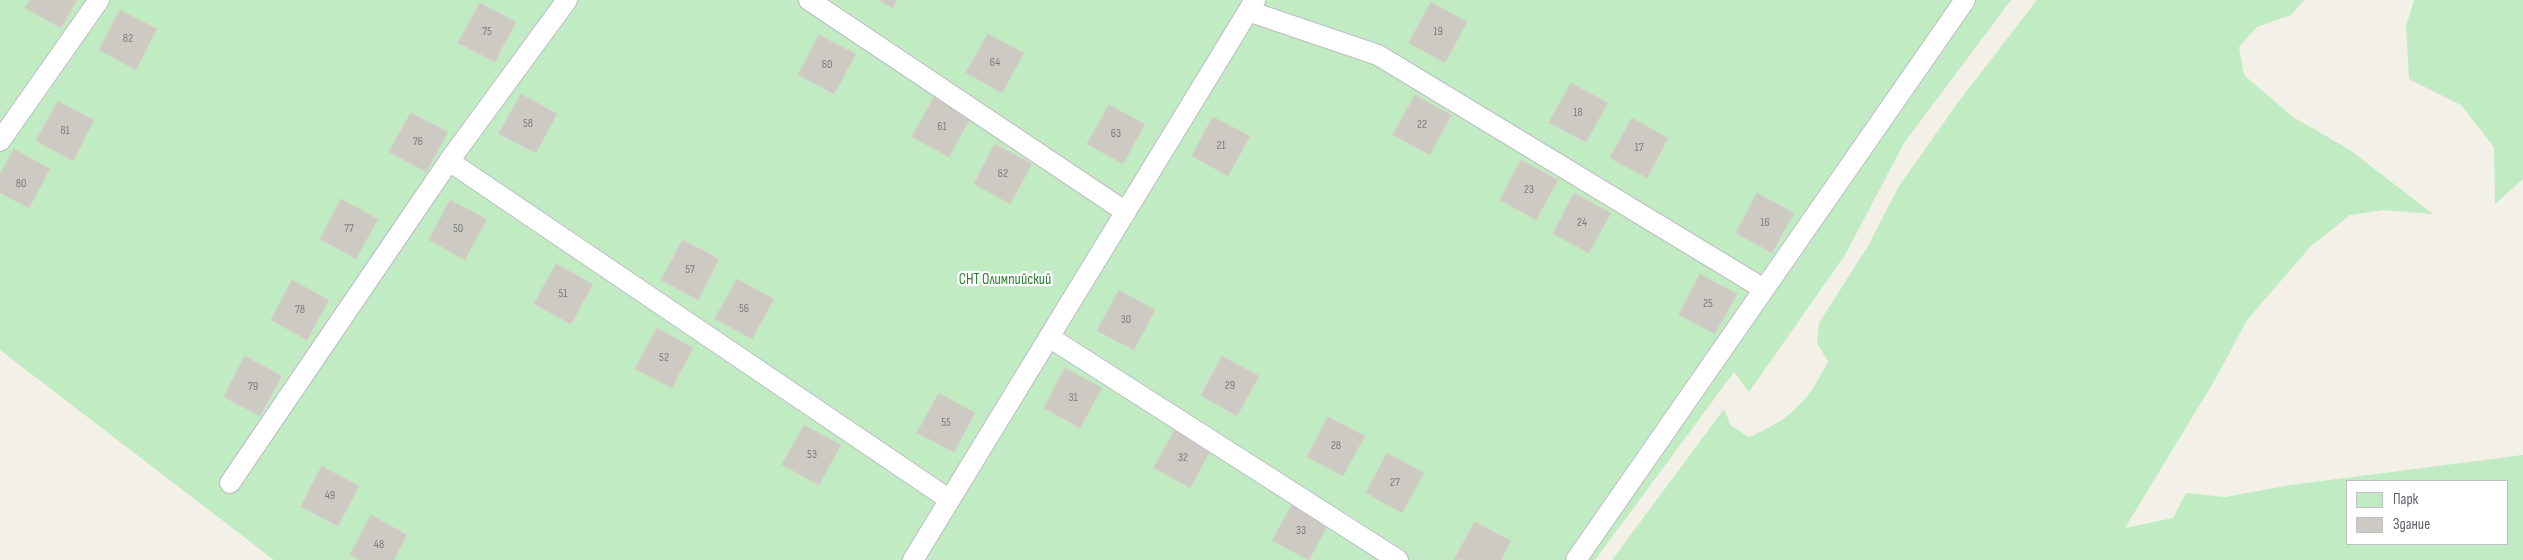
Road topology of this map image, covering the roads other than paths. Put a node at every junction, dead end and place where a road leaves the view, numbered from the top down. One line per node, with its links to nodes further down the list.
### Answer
1 (99, 0): 6 (lane)
2 (567, 0): 7 (lane)
3 (809, 0): 8 (lane)
4 (1965, 0): 9 (lane)
5 (1251, 6): 8 (lane); 9 (lane)
6 (0, 141)
7 (449, 161): 11 (lane); 12 (lane)
8 (1126, 212): 10 (lane)
9 (1764, 289): 15 (lane)
10 (1049, 337): 12 (lane); 14 (lane)
11 (230, 482)
12 (950, 500): 13 (lane)
13 (913, 560)
14 (1398, 560)
15 (1576, 560)

